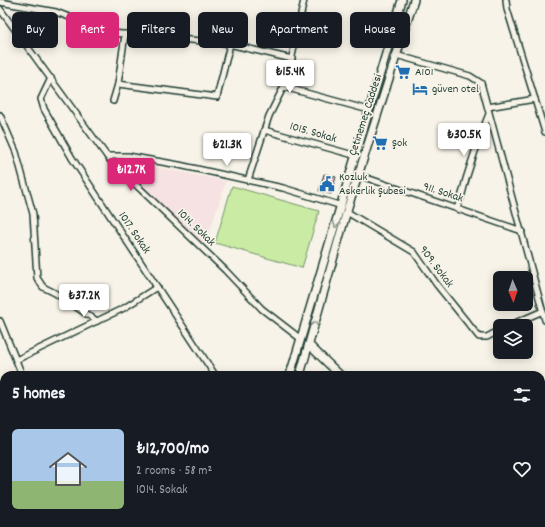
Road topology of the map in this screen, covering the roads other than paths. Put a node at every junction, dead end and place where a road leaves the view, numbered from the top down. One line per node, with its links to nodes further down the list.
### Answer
1 (304, 0): 12 (street)
2 (402, 0): 19 (main road, Çetinemeç Caddesi)
3 (414, 0): 11 (main road, Çetinemeç Caddesi)
4 (506, 0): 16 (street)
5 (0, 2): 7 (street)
6 (0, 9): 13 (street, 1014. Sokak)
7 (125, 34): 8 (street); 14 (street)
8 (198, 41)
9 (229, 48): 14 (street)
10 (247, 48): 12 (street)
11 (396, 55): 18 (street); 27 (main road, Çetinemeç Caddesi)
12 (292, 59): 15 (street)
13 (51, 78): 25 (street, 1014. Sokak); 32 (street, 1017. Sokak)
14 (118, 84): 17 (street)
15 (284, 87): 19 (street); 23 (street)
16 (535, 99): 18 (street); 22 (street)
17 (113, 101)
18 (488, 107): 20 (street)
19 (369, 110): 26 (main road, Çetinemeç Caddesi)
20 (489, 114): 29 (street); 31 (street)
21 (0, 115): 37 (street)
22 (543, 117): 24 (street)
23 (264, 130): 26 (street, 1015. Sokak); 28 (street)
24 (545, 132)
25 (107, 156): 28 (street, 909. Sokak); 39 (street, 1014. Sokak)
26 (357, 156): 30 (main road, Çetinemeç Caddesi)
27 (358, 175): 29 (street, 911. Sokak); 30 (main road, Çetinemeç Caddesi)
28 (248, 180): 30 (street, 909. Sokak)
29 (458, 208): 31 (street, 911. Sokak)
30 (344, 209): 38 (street, 909. Sokak); 39 (main road, Çetinemeç Caddesi, one-way to 39); 40 (main road, Çetinemeç Caddesi, one-way to 30)
31 (522, 231): 33 (street)
32 (157, 287): 37 (street); 43 (street, 1017. Sokak)
33 (542, 310): 34 (street); 35 (street)
34 (523, 319)
35 (545, 320)
36 (0, 321): 41 (street)
37 (97, 321): 41 (street)
38 (493, 334)
39 (301, 339): 44 (main road, Çetinemeç Caddesi)
40 (309, 345): 45 (main road, Çetinemeç Caddesi); 46 (main road)
41 (16, 360): 42 (street)
42 (20, 371)
43 (212, 371)
44 (291, 371)
45 (301, 371)
46 (336, 371)

